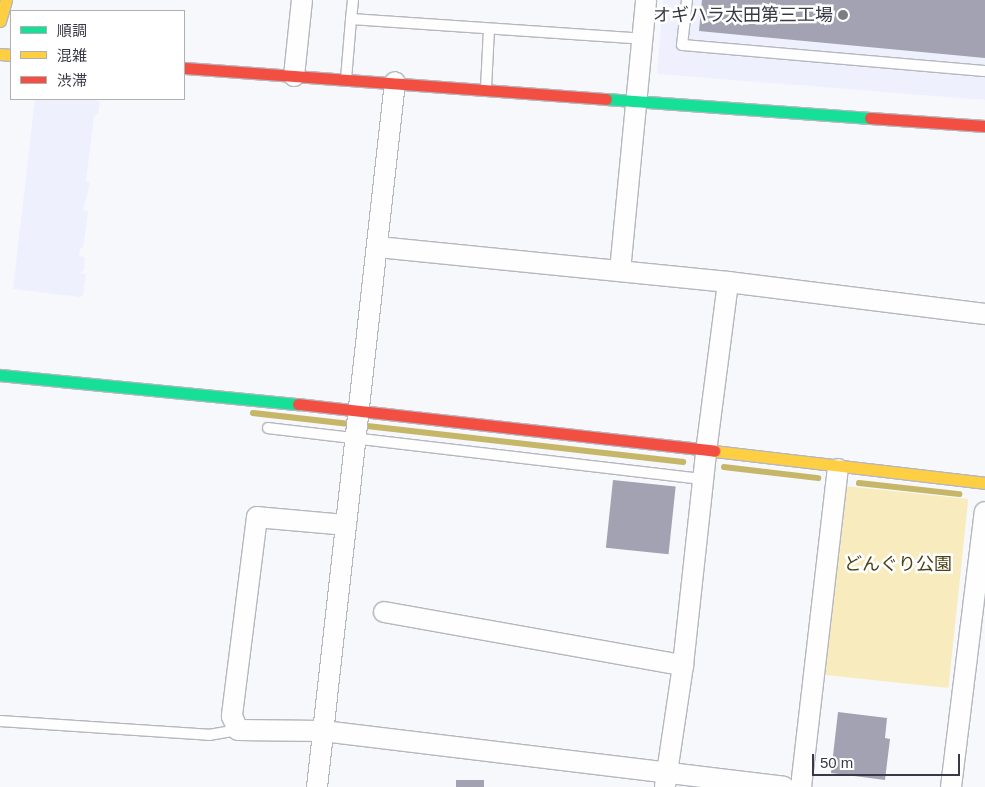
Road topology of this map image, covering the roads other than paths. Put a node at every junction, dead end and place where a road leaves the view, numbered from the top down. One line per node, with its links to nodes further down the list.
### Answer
1 (6, 0): 7 (main road)
2 (302, 0): 12 (street)
3 (353, 0): 6 (lane)
4 (646, 0): 9 (street)
5 (687, 0): 11 (lane)
6 (351, 19): 8 (lane); 13 (lane)
7 (0, 21)
8 (489, 28): 9 (lane); 15 (lane)
9 (642, 39): 16 (street)
10 (185, 68): 12 (main road)
11 (985, 71)
12 (294, 76): 13 (main road)
13 (346, 79): 14 (main road)
14 (395, 82): 15 (main road); 18 (street)
15 (486, 89): 16 (main road)
16 (636, 100): 17 (main road); 19 (street)
17 (985, 126)
18 (378, 247): 19 (street); 23 (street)
19 (620, 271): 20 (street)
20 (728, 282): 21 (street); 26 (street)
21 (985, 314)
22 (0, 375): 23 (main road)
23 (359, 410): 25 (street); 26 (main road)
24 (268, 428): 25 (lane)
25 (356, 440): 28 (lane); 31 (street)
26 (706, 452): 27 (main road); 28 (street)
27 (838, 468): 29 (main road); 40 (street)
28 (703, 479): 33 (street)
29 (985, 484)
30 (985, 512): 41 (street)
31 (346, 524): 35 (street); 36 (street)
32 (384, 612): 33 (street)
33 (683, 665): 37 (street)
34 (0, 721): 35 (lane)
35 (238, 730): 36 (street)
36 (323, 731): 37 (street); 38 (street)
37 (666, 780): 39 (street)
38 (317, 787)
39 (784, 787)
40 (801, 787)
41 (951, 787)

